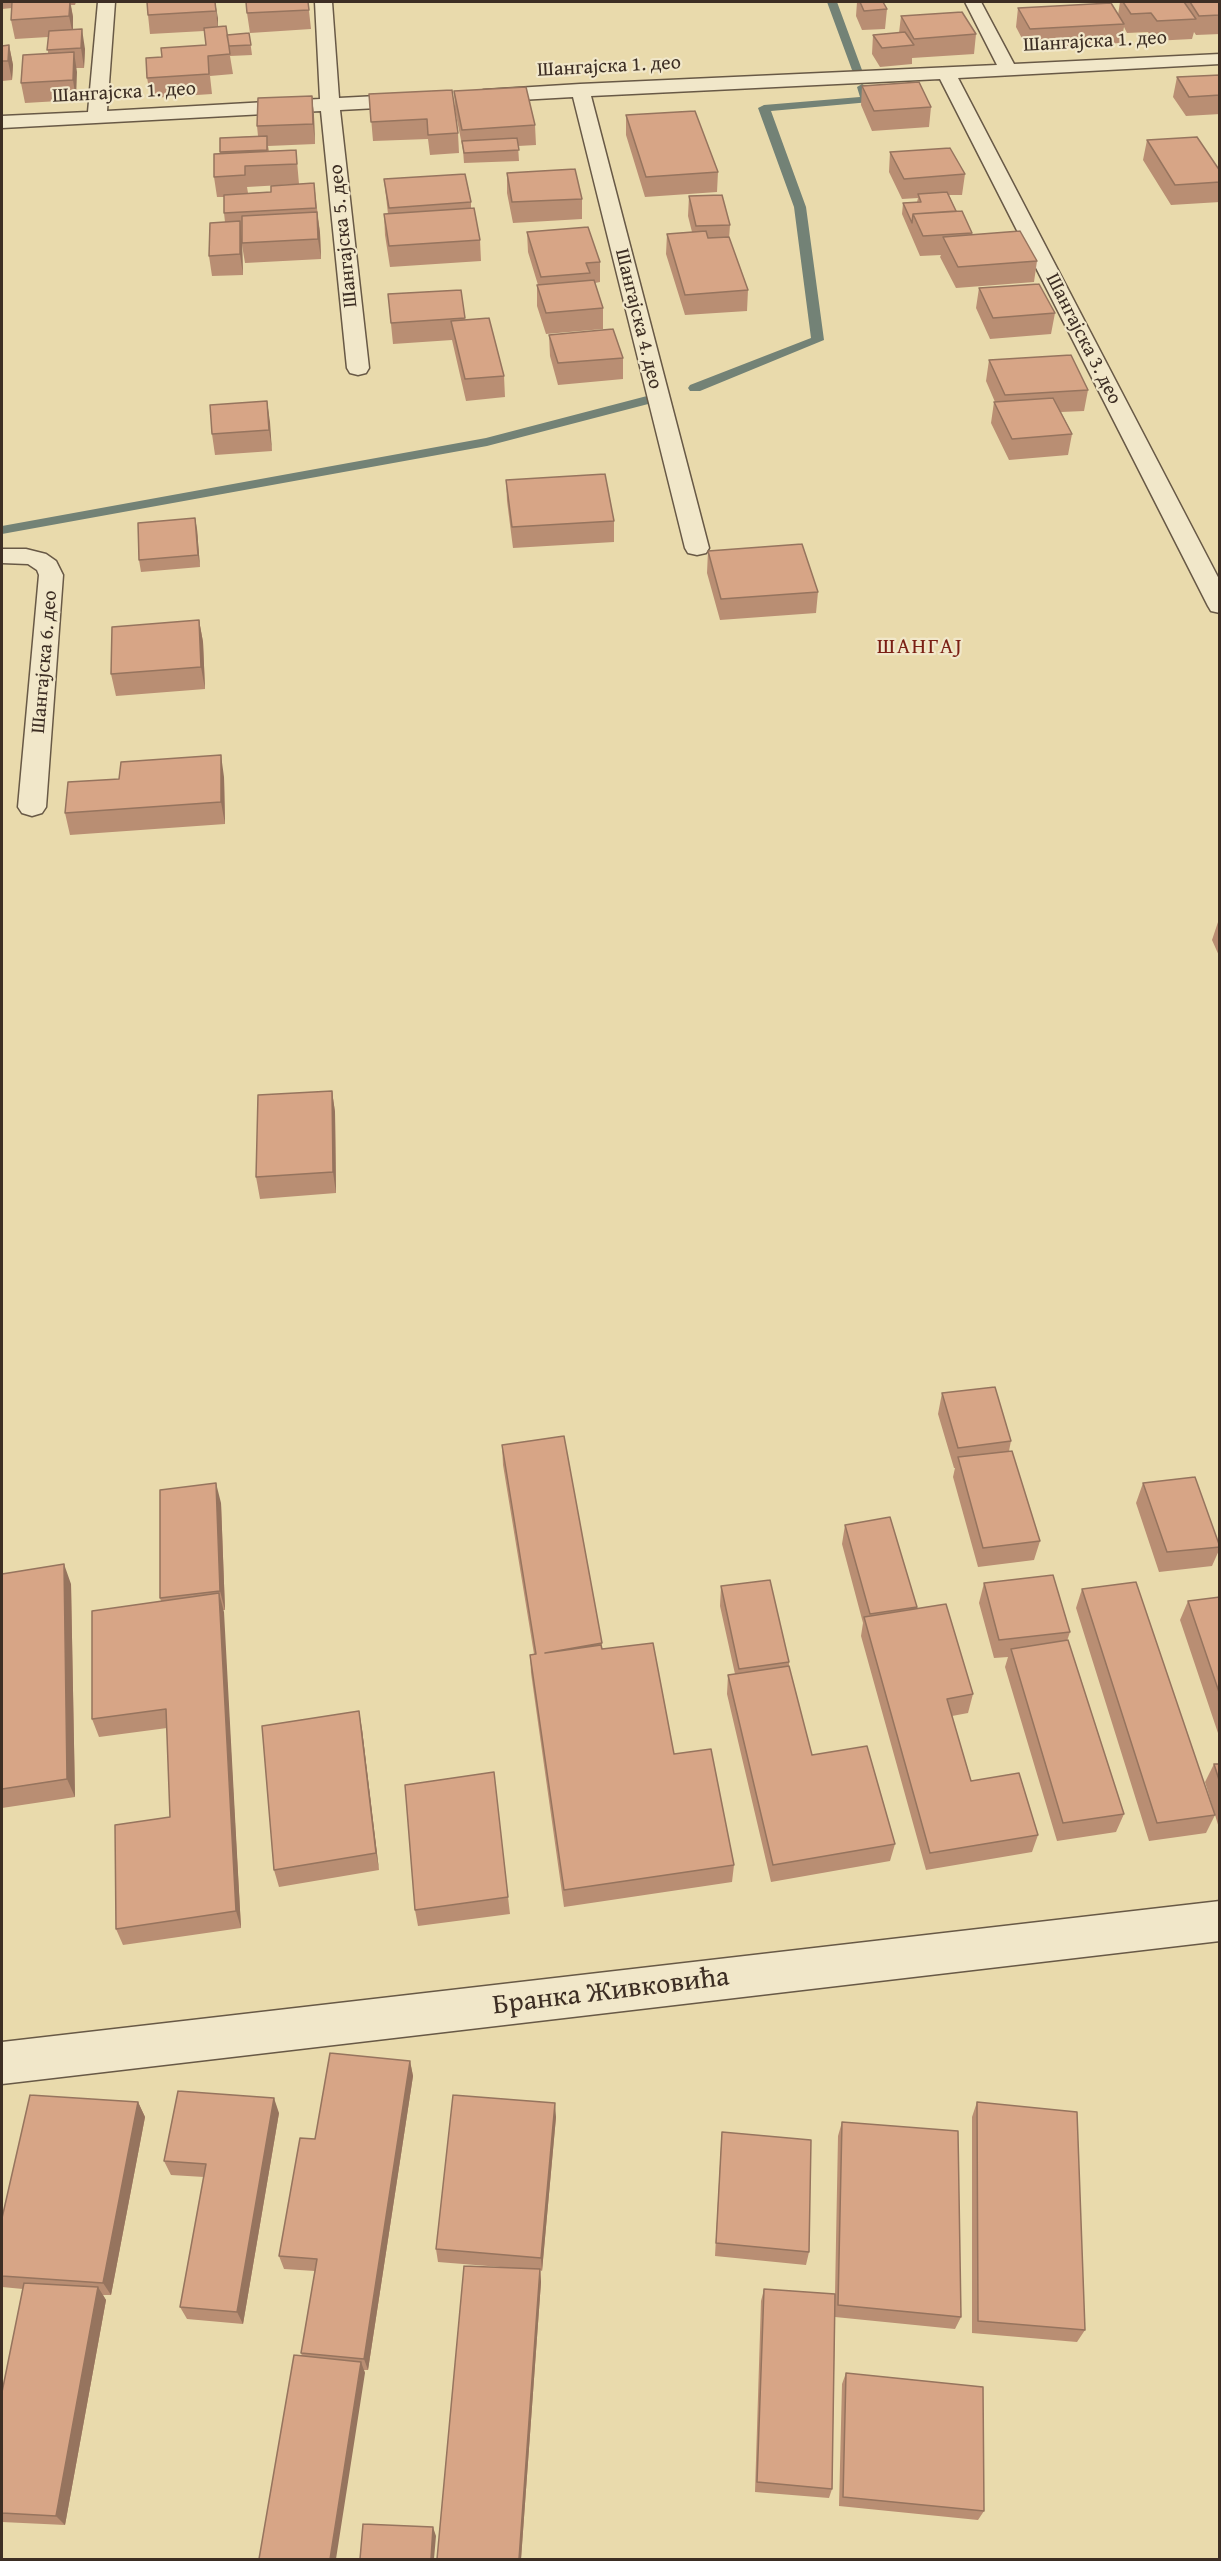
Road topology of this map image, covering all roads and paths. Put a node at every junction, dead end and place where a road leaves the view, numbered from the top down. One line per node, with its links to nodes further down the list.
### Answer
1 (106, 2): 11 (street)
2 (323, 2): 10 (street, Шангајска 5. део)
3 (972, 2): 5 (street)
4 (1220, 59): 5 (street, Шангајска 1. део)
5 (1008, 69): 6 (street, Шангајска 1. део)
6 (946, 72): 7 (street, Шангајска 1. део); 16 (street, Шангајска 3. део)
7 (579, 90): 8 (street, Шангајска 1. део); 14 (street, Шангајска 4. део)
8 (461, 97)
9 (437, 98): 10 (street, Шангајска 1. део)
10 (330, 104): 11 (street, Шангајска 1. део); 13 (street, Шангајска 5. део)
11 (97, 117): 12 (street, Шангајска 1. део)
12 (2, 122)
13 (358, 368)
14 (698, 548)
15 (2, 556): 17 (street, Шангајска 6. део)
16 (1220, 606)
17 (32, 807)
18 (1220, 1921): 19 (street, Бранка Живковића)
19 (2, 2063)

